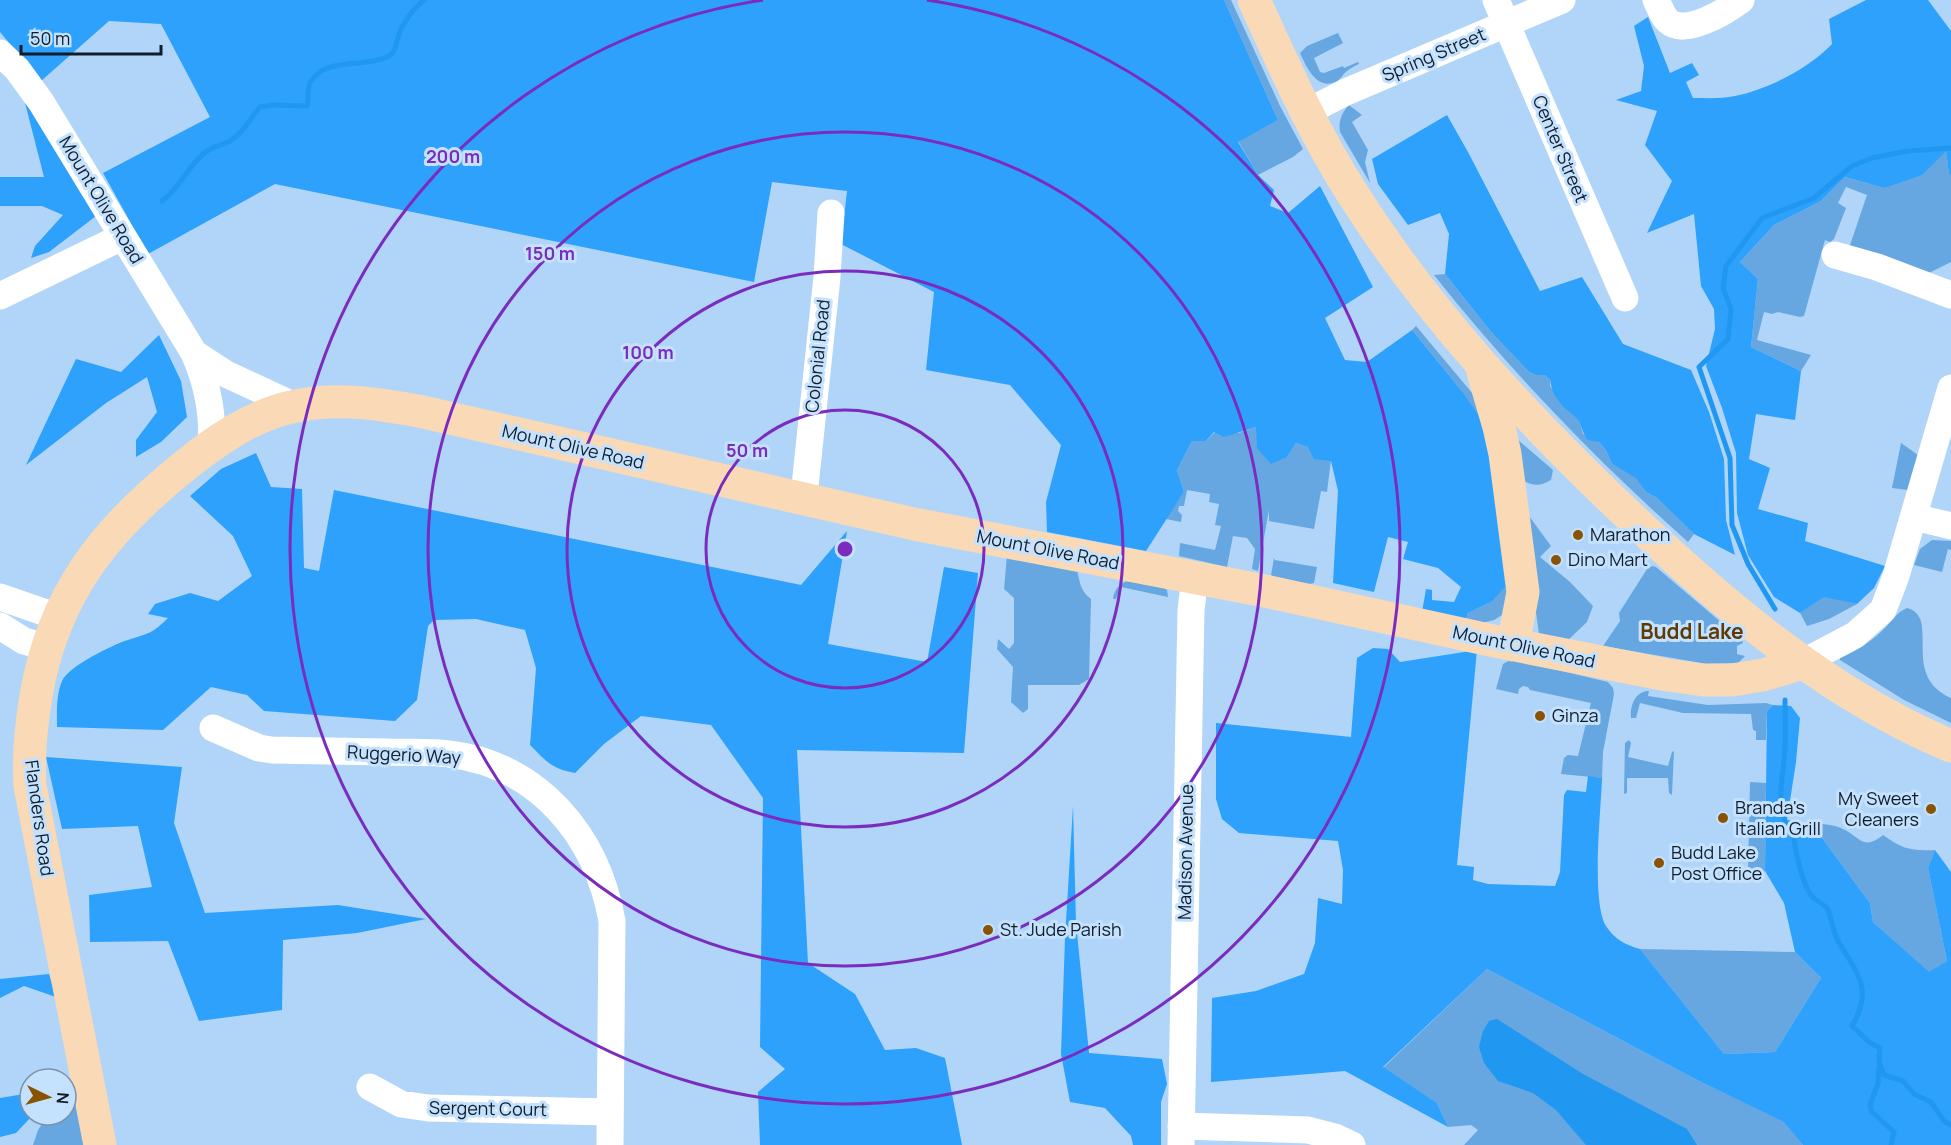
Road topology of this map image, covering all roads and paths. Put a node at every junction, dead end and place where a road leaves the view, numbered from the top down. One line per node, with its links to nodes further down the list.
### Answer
1 (1254, 0): 7 (main road)
2 (1562, 0): 5 (street, Spring Street)
3 (1656, 0): 4 (street)
4 (1741, 0)
5 (1501, 12): 7 (street, Spring Street); 13 (street, Center Street)
6 (0, 53): 9 (street, Mount Olive Road)
7 (1307, 112): 15 (main road)
8 (831, 213): 20 (street, Colonial Road)
9 (122, 237): 12 (street); 14 (street, Mount Olive Road)
10 (1835, 255): 11 (street)
11 (1951, 295)
12 (0, 296)
13 (1625, 298)
14 (194, 353): 17 (street, Mount Olive Road); 19 (street, Mount Olive Road)
15 (1481, 365): 27 (main road); 29 (main road)
16 (1951, 388): 21 (street)
17 (295, 406): 18 (main road, Mount Olive Road); 20 (main road, Mount Olive Road)
18 (245, 425): 19 (main road, Flanders Road)
19 (211, 446): 25 (main road, Flanders Road)
20 (802, 499): 23 (main road, Mount Olive Road)
21 (1914, 517): 22 (street); 29 (street)
22 (1951, 526)
23 (1195, 578): 27 (main road, Mount Olive Road); 34 (street, Madison Avenue)
24 (0, 597): 25 (street)
25 (57, 617): 28 (main road, Flanders Road)
26 (0, 626): 28 (street)
27 (1513, 645): 29 (main road, Mount Olive Road)
28 (46, 647): 35 (main road, Flanders Road)
29 (1802, 663): 31 (main road)
30 (213, 728): 33 (street, Ruggerio Way)
31 (1951, 746)
32 (370, 1087): 33 (street, Sergent Court)
33 (610, 1112): 36 (street, Ruggerio Way)
34 (1181, 1136): 37 (street)
35 (100, 1145)
36 (610, 1145)
37 (1352, 1145)

